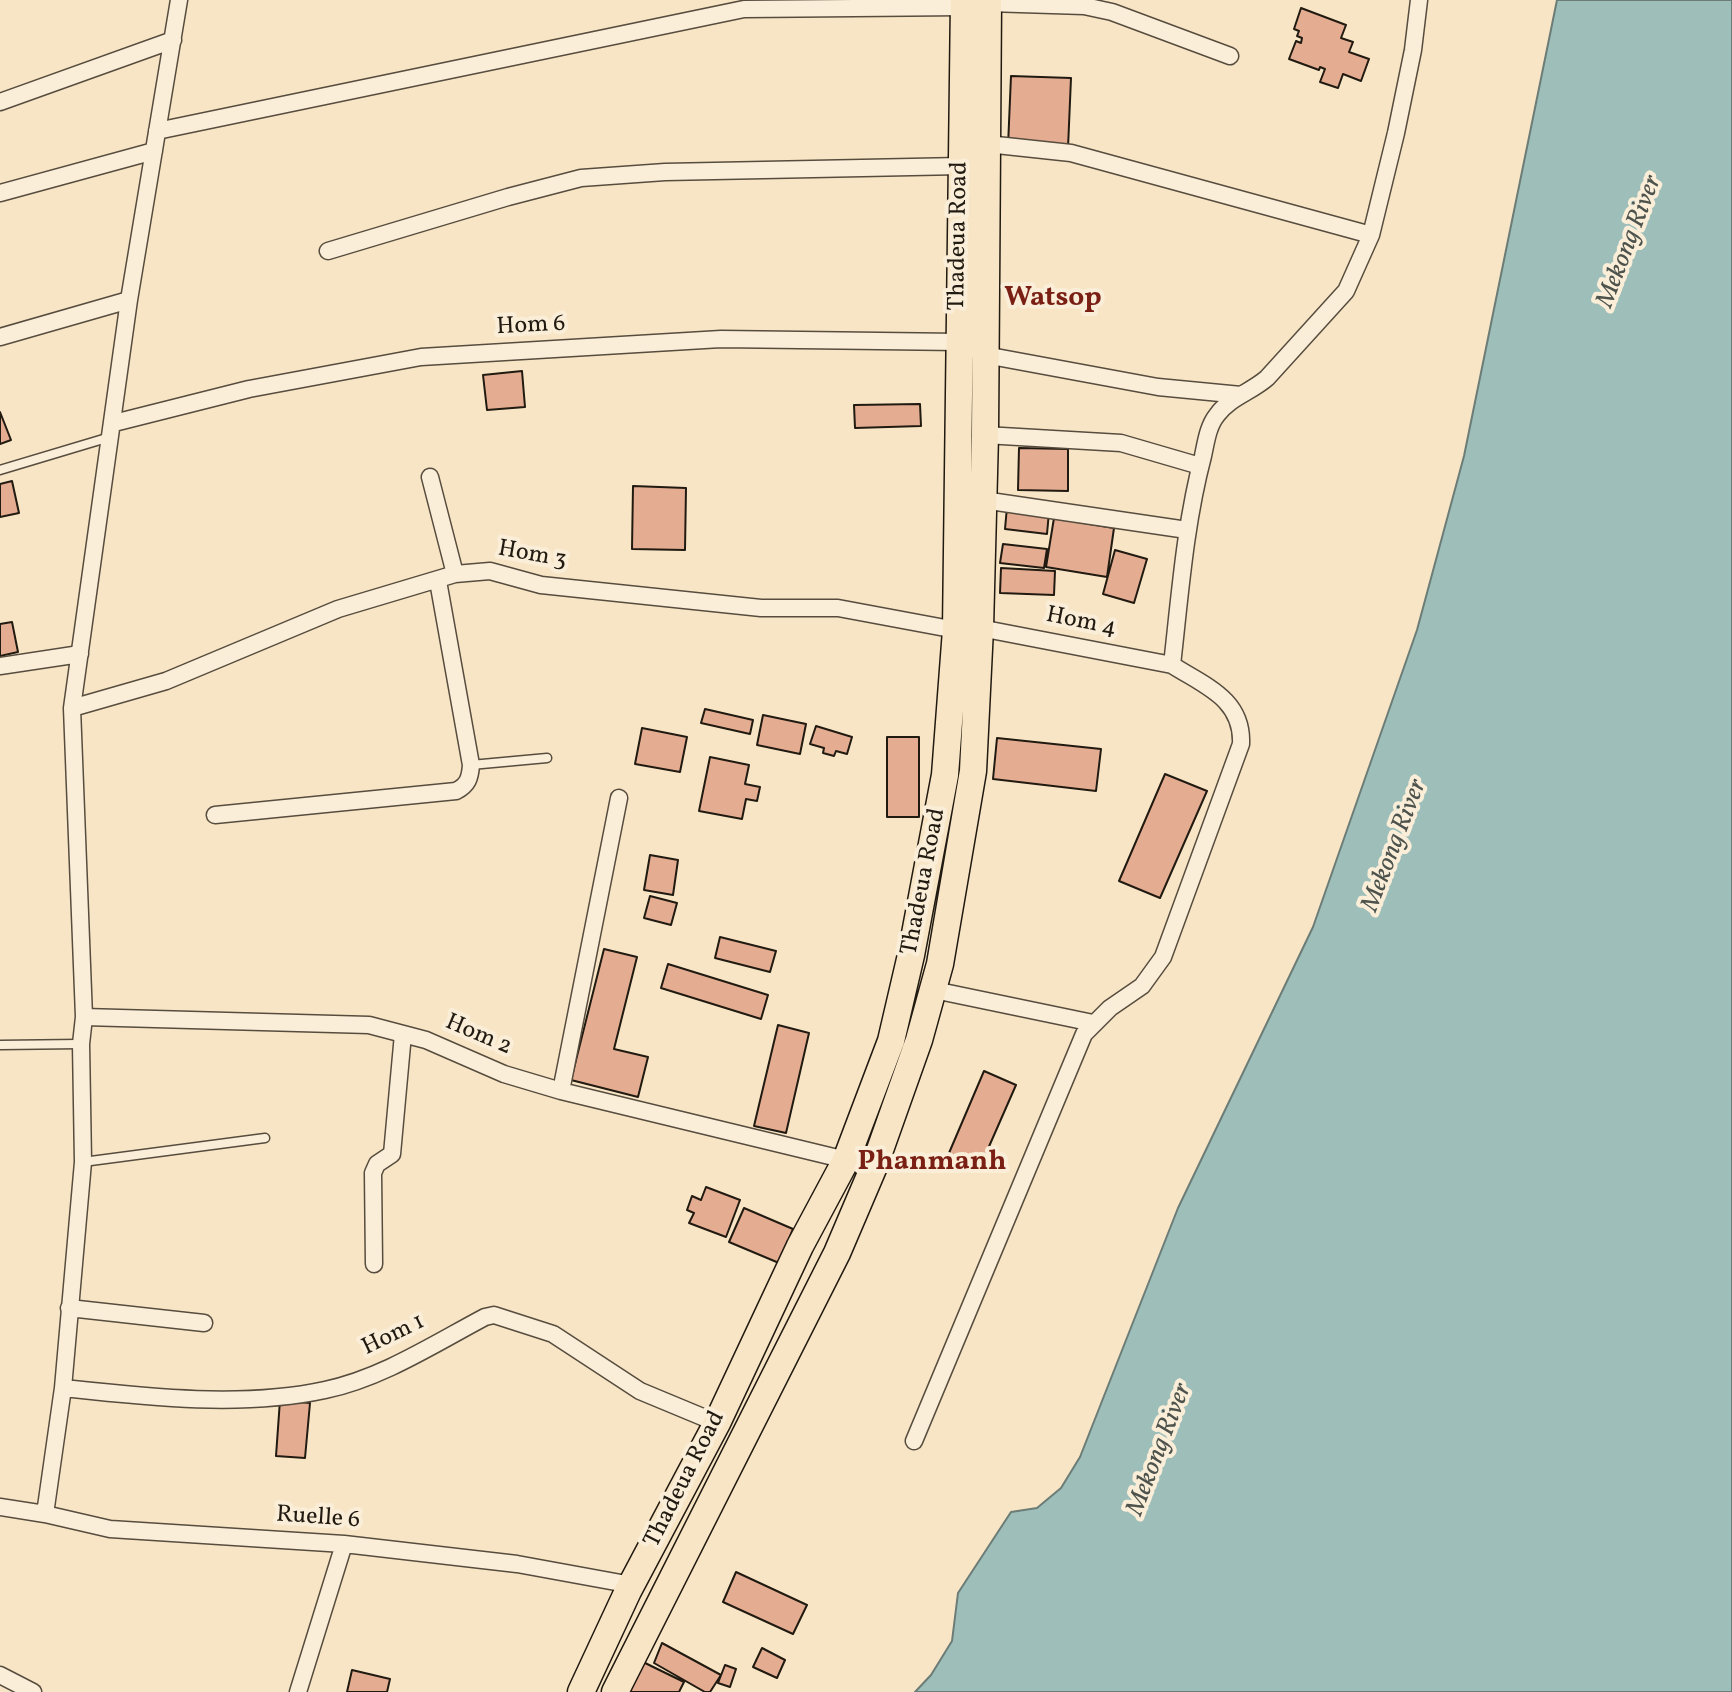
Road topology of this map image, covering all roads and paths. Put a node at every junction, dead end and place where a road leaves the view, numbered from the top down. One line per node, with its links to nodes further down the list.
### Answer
1 (179, 0): 4 (street)
2 (1419, 0): 12 (street)
3 (976, 3): 5 (street); 7 (street); 8 (main road, Thadeua Road); 10 (main road, Thadeua Road)
4 (173, 40): 6 (street); 7 (street)
5 (1230, 56)
6 (0, 102)
7 (157, 131): 9 (street)
8 (987, 144): 12 (street); 17 (main road, Thadeua Road)
9 (154, 151): 11 (street); 14 (street)
10 (961, 166): 13 (street); 16 (main road, Thadeua Road)
11 (0, 193)
12 (1371, 235): 18 (street)
13 (328, 251)
14 (129, 300): 15 (street); 19 (street)
15 (0, 337)
16 (959, 342): 17 (street); 19 (street, Hom 6); 28 (main road, Thadeua Road)
17 (985, 355): 18 (street); 20 (main road, Thadeua Road)
18 (1241, 395): 21 (street)
19 (112, 430): 22 (lane); 29 (street)
20 (985, 435): 21 (street); 24 (main road, Thadeua Road)
21 (1200, 466): 25 (street)
22 (0, 470)
23 (430, 477): 26 (street)
24 (983, 500): 25 (street); 28 (main road, Thadeua Road)
25 (1187, 530): 30 (street)
26 (455, 574): 27 (street, Hom 3); 28 (street, Hom 3)
27 (438, 581): 32 (street, Hom 3); 34 (street)
28 (968, 629): 30 (street, Hom 4); 37 (main road, Thadeua Road); 45 (main road, Thadeua Road)
29 (80, 654): 31 (street); 32 (street)
30 (1172, 665): 39 (street)
31 (0, 666)
32 (72, 708): 38 (street)
33 (547, 758): 34 (lane)
34 (471, 765): 36 (street)
35 (619, 798): 43 (street)
36 (215, 815)
37 (934, 990): 39 (street); 57 (main road, Thadeua Road)
38 (84, 1017): 40 (street, Hom 2); 41 (street)
39 (1093, 1023): 52 (street)
40 (403, 1034): 43 (street, Hom 2); 47 (street)
41 (81, 1044): 42 (lane); 46 (street)
42 (0, 1045)
43 (561, 1091): 45 (street, Hom 2)
44 (265, 1138): 46 (lane)
45 (846, 1160): 51 (main road, Thadeua Road)
46 (83, 1162): 48 (street)
47 (374, 1264)
48 (69, 1308): 49 (street); 50 (street)
49 (204, 1323)
50 (63, 1388): 51 (street, Hom 1); 54 (street)
51 (717, 1423): 56 (main road, Thadeua Road)
52 (914, 1441)
53 (0, 1507): 54 (street, Ruelle 6)
54 (45, 1514): 55 (street, Ruelle 6)
55 (344, 1544): 56 (street, Ruelle 6); 60 (street)
56 (630, 1588): 57 (main road); 61 (main road, Thadeua Road)
57 (658, 1606): 62 (main road, Thadeua Road)
58 (0, 1675): 59 (street)
59 (33, 1692)
60 (298, 1692)
61 (581, 1692)
62 (615, 1692)

